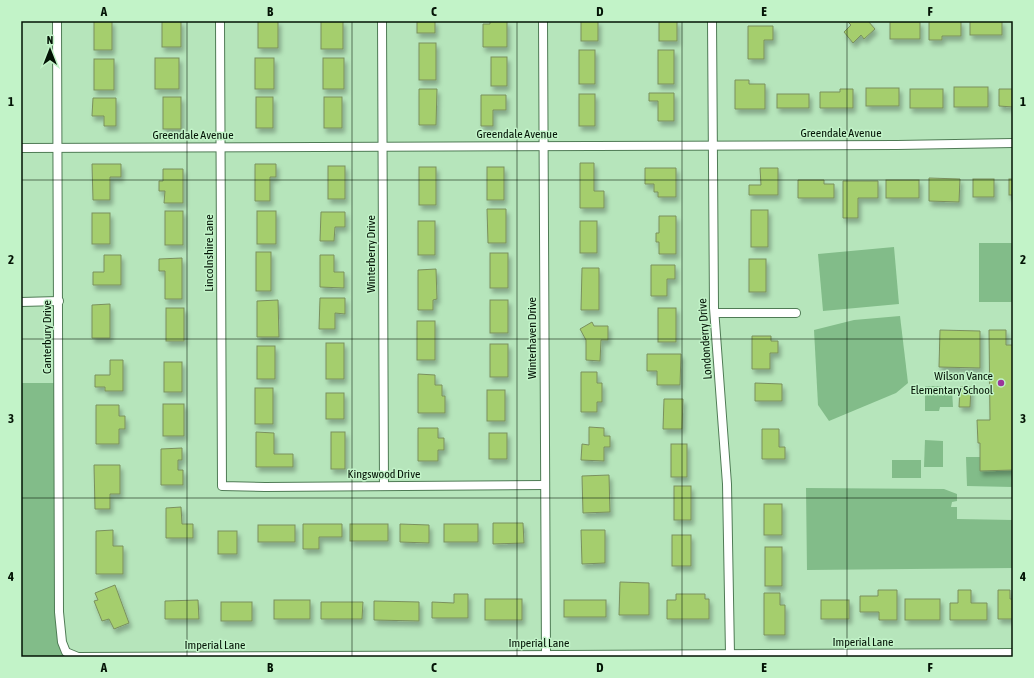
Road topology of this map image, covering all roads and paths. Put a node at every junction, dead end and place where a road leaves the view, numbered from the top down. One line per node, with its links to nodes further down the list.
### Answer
1 (57, 21): 12 (street, Canterbury Drive)
2 (220, 21): 9 (street, Lincolnshire Lane)
3 (382, 21): 10 (street, Winterberry Drive)
4 (543, 21): 7 (street, Winterhaven Drive)
5 (712, 21): 8 (street, Londonderry Drive)
6 (1013, 143): 8 (street, Greendale Avenue)
7 (544, 146): 8 (street, Greendale Avenue); 10 (street, Greendale Avenue); 17 (street, Winterhaven Drive)
8 (713, 146): 15 (street, Londonderry Drive)
9 (220, 147): 10 (street, Greendale Avenue); 12 (street, Greendale Avenue); 18 (street, Lincolnshire Lane)
10 (382, 147): 19 (street, Winterberry Drive)
11 (21, 148): 12 (street, Greendale Avenue)
12 (58, 148): 13 (street, Canterbury Drive)
13 (59, 301): 14 (street); 20 (street, Canterbury Drive)
14 (21, 302)
15 (715, 313): 16 (street); 22 (street, Londonderry Drive)
16 (796, 313)
17 (545, 485): 19 (street, Kingswood Drive); 23 (street, Winterhaven Drive)
18 (222, 486): 19 (street, Kingswood Drive)
19 (384, 486)
20 (66, 652): 23 (street, Imperial Lane)
21 (1013, 653): 22 (street, Imperial Lane)
22 (730, 654): 24 (street, Imperial Lane)
23 (546, 655): 24 (street, Imperial Lane)
24 (639, 656)

